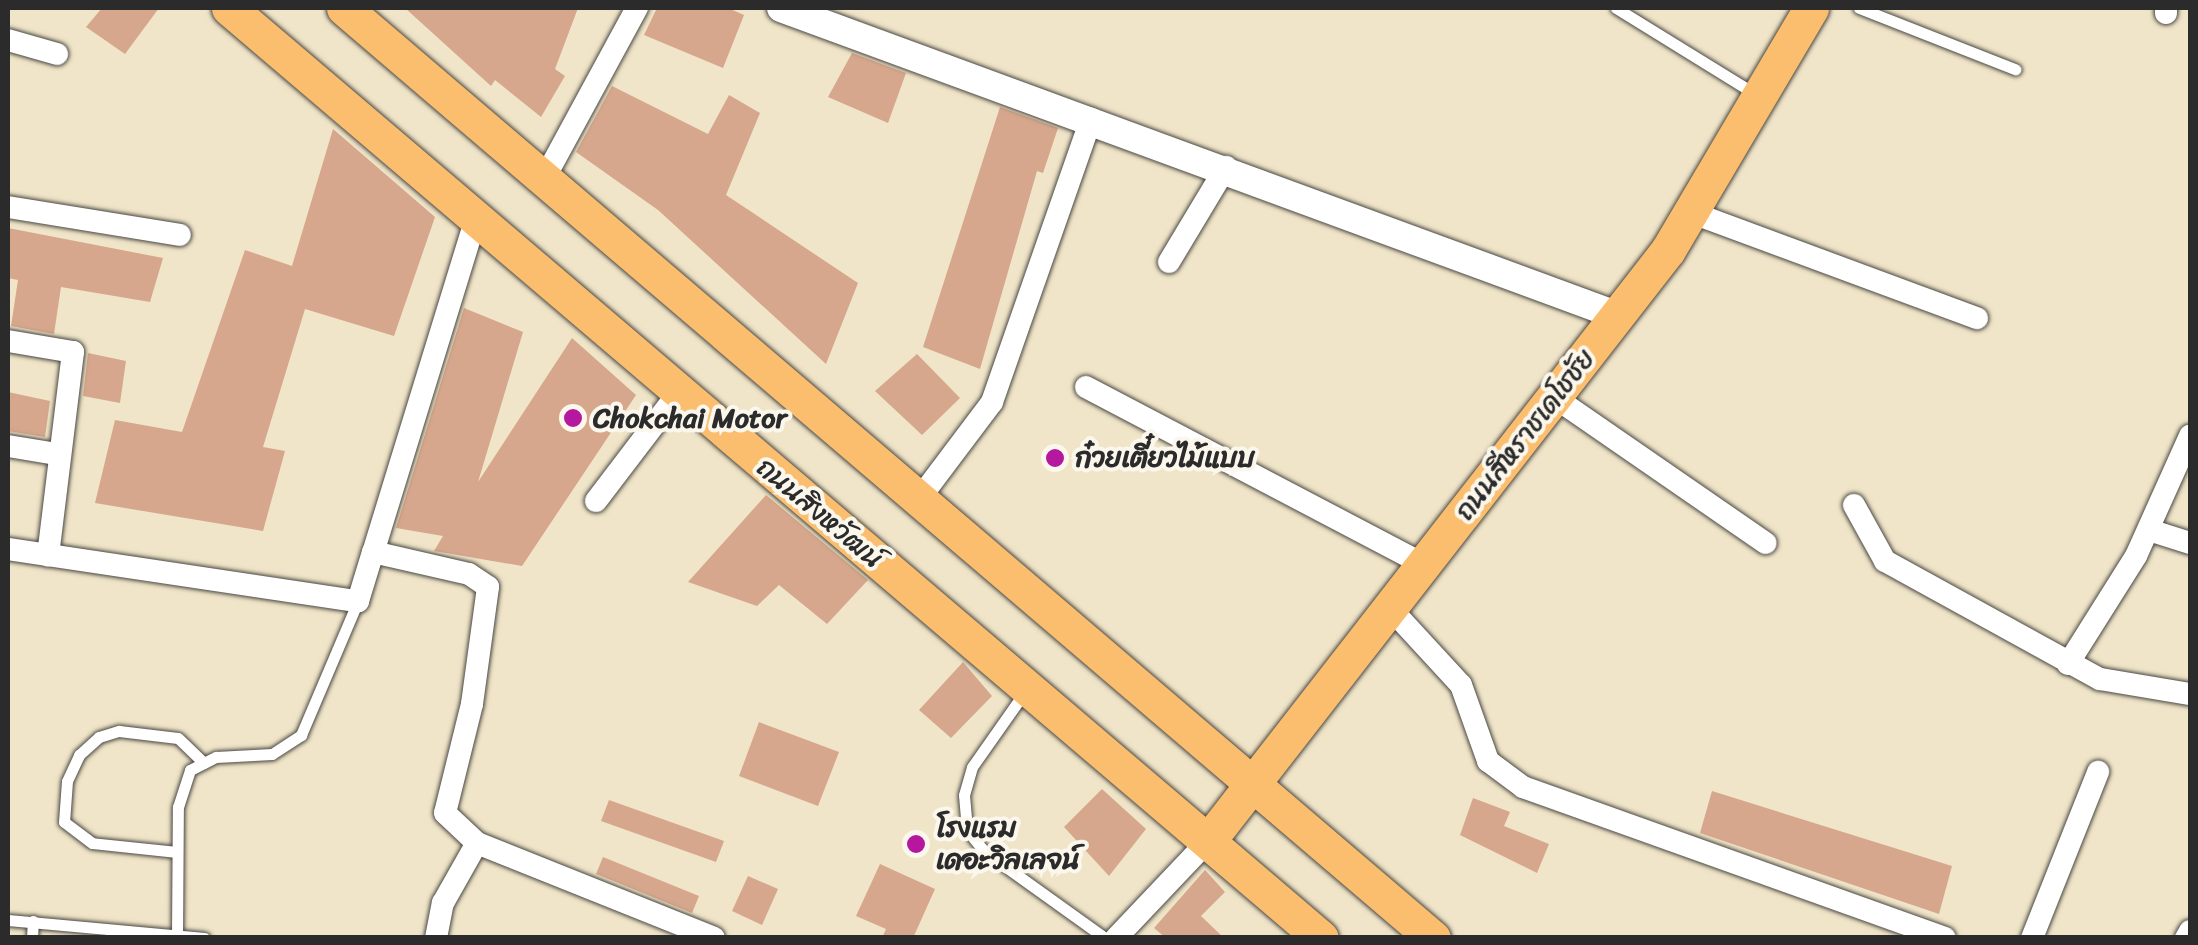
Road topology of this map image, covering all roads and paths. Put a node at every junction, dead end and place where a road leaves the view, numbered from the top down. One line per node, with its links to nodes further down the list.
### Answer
1 (230, 8): 17 (main road, ถนนสิงหวัฒน์)
2 (344, 8): 14 (main road)
3 (638, 8): 14 (street)
4 (782, 8): 12 (street)
5 (1616, 8): 11 (lane)
6 (1811, 8): 11 (main road, ถนนสีหราชเดโชชัย)
7 (1859, 8): 10 (lane)
8 (8, 40): 9 (street)
9 (57, 54)
10 (2015, 69)
11 (1759, 96): 16 (main road, ถนนสีหราชเดโชชัย)
12 (1091, 119): 13 (street); 29 (street)
13 (1226, 167): 19 (street); 20 (street)
14 (544, 179): 29 (main road)
15 (8, 207): 18 (street)
16 (1690, 212): 20 (main road, ถนนสีหราชเดโชชัย); 21 (street)
17 (476, 218): 24 (main road, ถนนสิงหวัฒน์); 36 (street)
18 (180, 235)
19 (1169, 262)
20 (1618, 316): 25 (main road, ถนนสีหราชเดโชชัย)
21 (1977, 318)
22 (8, 341): 28 (street)
23 (1086, 388): 38 (street)
24 (679, 392): 30 (street); 42 (main road, ถนนสิงหวัฒน์)
25 (1554, 397): 34 (street); 38 (main road, ถนนสีหราชเดโชชัย)
26 (2190, 436): 32 (street)
27 (8, 446): 28 (street)
28 (57, 454): 37 (street)
29 (919, 499): 46 (main road)
30 (596, 501)
31 (1854, 505): 41 (street)
32 (2149, 530): 33 (street); 41 (street)
33 (2190, 543)
34 (1766, 544)
35 (8, 549): 37 (street)
36 (372, 552): 39 (street); 48 (street)
37 (48, 555): 39 (street)
38 (1425, 565): 40 (main road, ถนนสีหราชเดโชชัย)
39 (358, 601): 44 (lane)
40 (1391, 610): 46 (main road, ถนนสีหราชเดโชชัย); 62 (street)
41 (2068, 664): 43 (street)
42 (1027, 689): 47 (main road, ถนนสิงหวัฒน์); 58 (lane)
43 (2190, 694)
44 (204, 763): 49 (lane); 49 (lane)
45 (2098, 772): 63 (street)
46 (1254, 786): 47 (main road, ถนนสีหราชเดโชชัย); 61 (main road)
47 (1208, 841): 59 (street); 60 (main road, ถนนสิงหวัฒน์)
48 (477, 843): 56 (street); 57 (street)
49 (177, 852): 53 (lane)
50 (8, 920): 51 (lane)
51 (33, 922): 53 (lane); 55 (lane)
52 (2190, 930): 64 (street)
53 (177, 936): 54 (lane)
54 (195, 937)
55 (32, 938)
56 (436, 938)
57 (714, 938)
58 (1105, 938)
59 (1116, 938)
60 (1321, 938)
61 (1433, 938)
62 (1945, 938)
63 (2032, 938)
64 (2186, 938)

